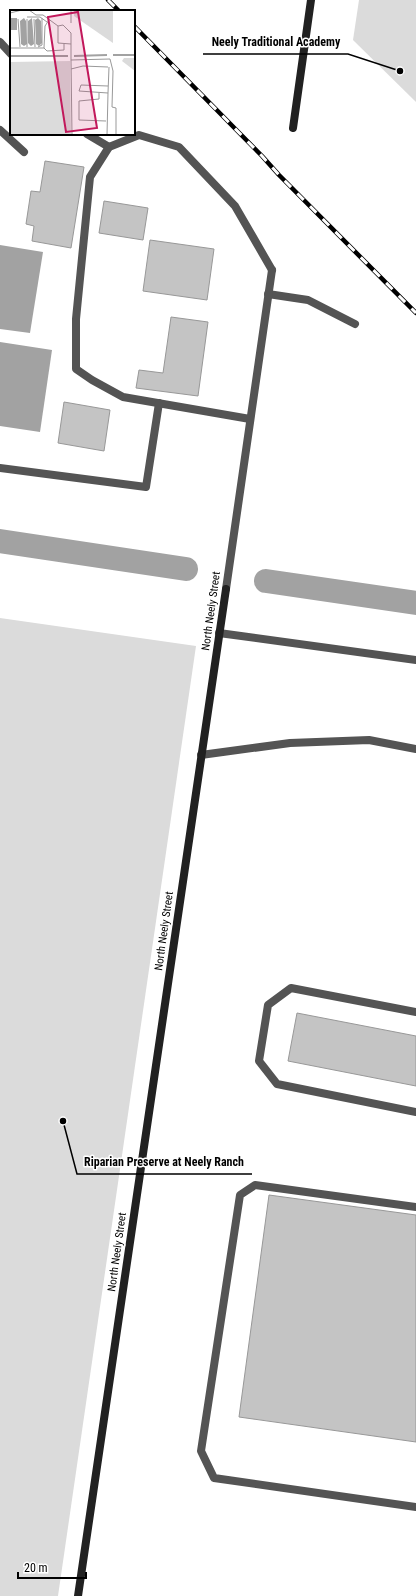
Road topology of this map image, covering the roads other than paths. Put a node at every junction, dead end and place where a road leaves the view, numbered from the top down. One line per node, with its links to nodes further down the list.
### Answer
1 (311, 0): 4 (street)
2 (0, 43): 3 (street)
3 (10, 53)
4 (293, 128)
5 (0, 130): 8 (street)
6 (89, 135): 7 (street)
7 (109, 147): 9 (street, North Neely Street); 11 (street)
8 (24, 152)
9 (268, 294): 10 (street); 12 (street, North Neely Street)
10 (355, 324)
11 (159, 403): 12 (street); 13 (street)
12 (250, 419): 14 (street, North Neely Street)
13 (0, 468)
14 (219, 633): 15 (street); 17 (street, North Neely Street)
15 (416, 660)
16 (416, 749): 17 (street)
17 (201, 755): 22 (street, North Neely Street)
18 (416, 1012): 19 (street)
19 (416, 1112)
20 (416, 1207): 21 (street)
21 (416, 1507)
22 (78, 1596)

